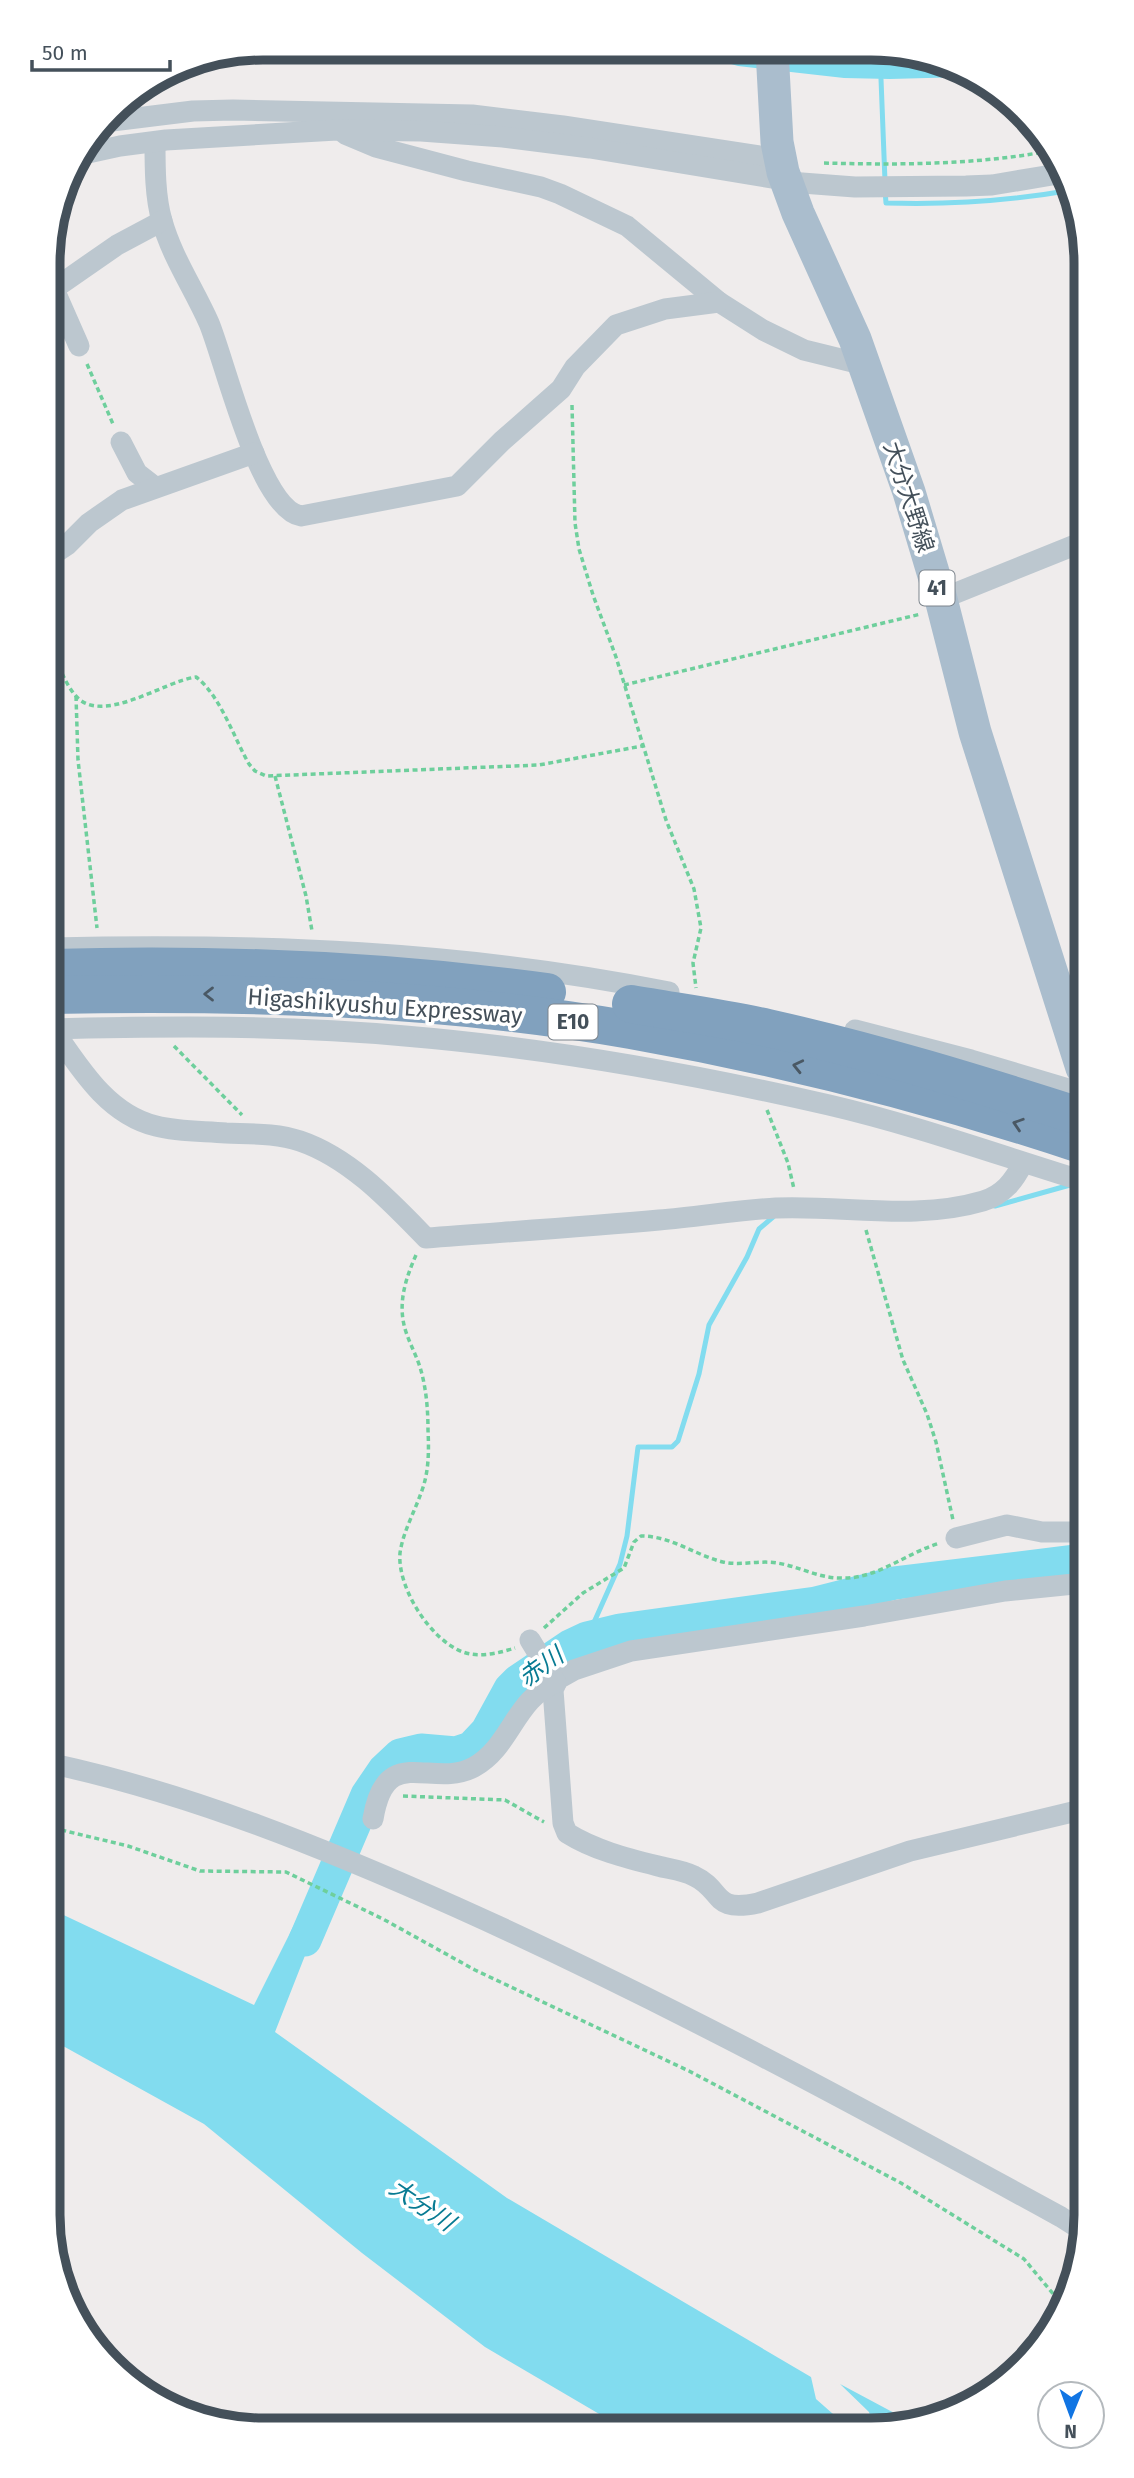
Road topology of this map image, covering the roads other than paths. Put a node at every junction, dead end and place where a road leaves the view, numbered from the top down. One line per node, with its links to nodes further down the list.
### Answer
1 (772, 60): 6 (main road, 大分大野線 / 41)
2 (118, 120): 6 (street)
3 (337, 130): 4 (street); 6 (street); 10 (street)
4 (155, 142): 5 (street); 8 (street)
5 (92, 153)
6 (783, 171): 7 (street); 13 (main road, 大分大野線 / 41)
7 (1054, 175)
8 (162, 221): 9 (street); 15 (street)
9 (60, 288)
10 (719, 302): 13 (street); 15 (street)
11 (60, 309): 12 (street)
12 (79, 346)
13 (865, 365): 19 (main road, 大分大野線 / 41)
14 (121, 442): 16 (street)
15 (254, 453): 16 (street)
16 (155, 487): 18 (street)
17 (1074, 546): 19 (street)
18 (60, 551)
19 (942, 604): 25 (main road, 大分大野線 / 41)
20 (60, 948): 26 (street)
21 (60, 968): 27 (highway, Higashikyushu Expressway / E10)
22 (60, 1019): 28 (highway, Higashikyushu Expressway / E10, one-way to 22)
23 (60, 1020): 29 (street)
24 (60, 1034): 29 (street)
25 (1074, 1043)
26 (1074, 1091)
27 (1074, 1114)
28 (1074, 1143)
29 (1023, 1163): 30 (street)
30 (1074, 1178)
31 (1074, 1532): 32 (street)
32 (956, 1538)
33 (1074, 1584): 35 (street)
34 (530, 1640): 35 (street)
35 (556, 1683): 37 (street); 38 (street)
36 (60, 1766): 39 (street)
37 (1074, 1812)
38 (373, 1819)
39 (1074, 2226)

